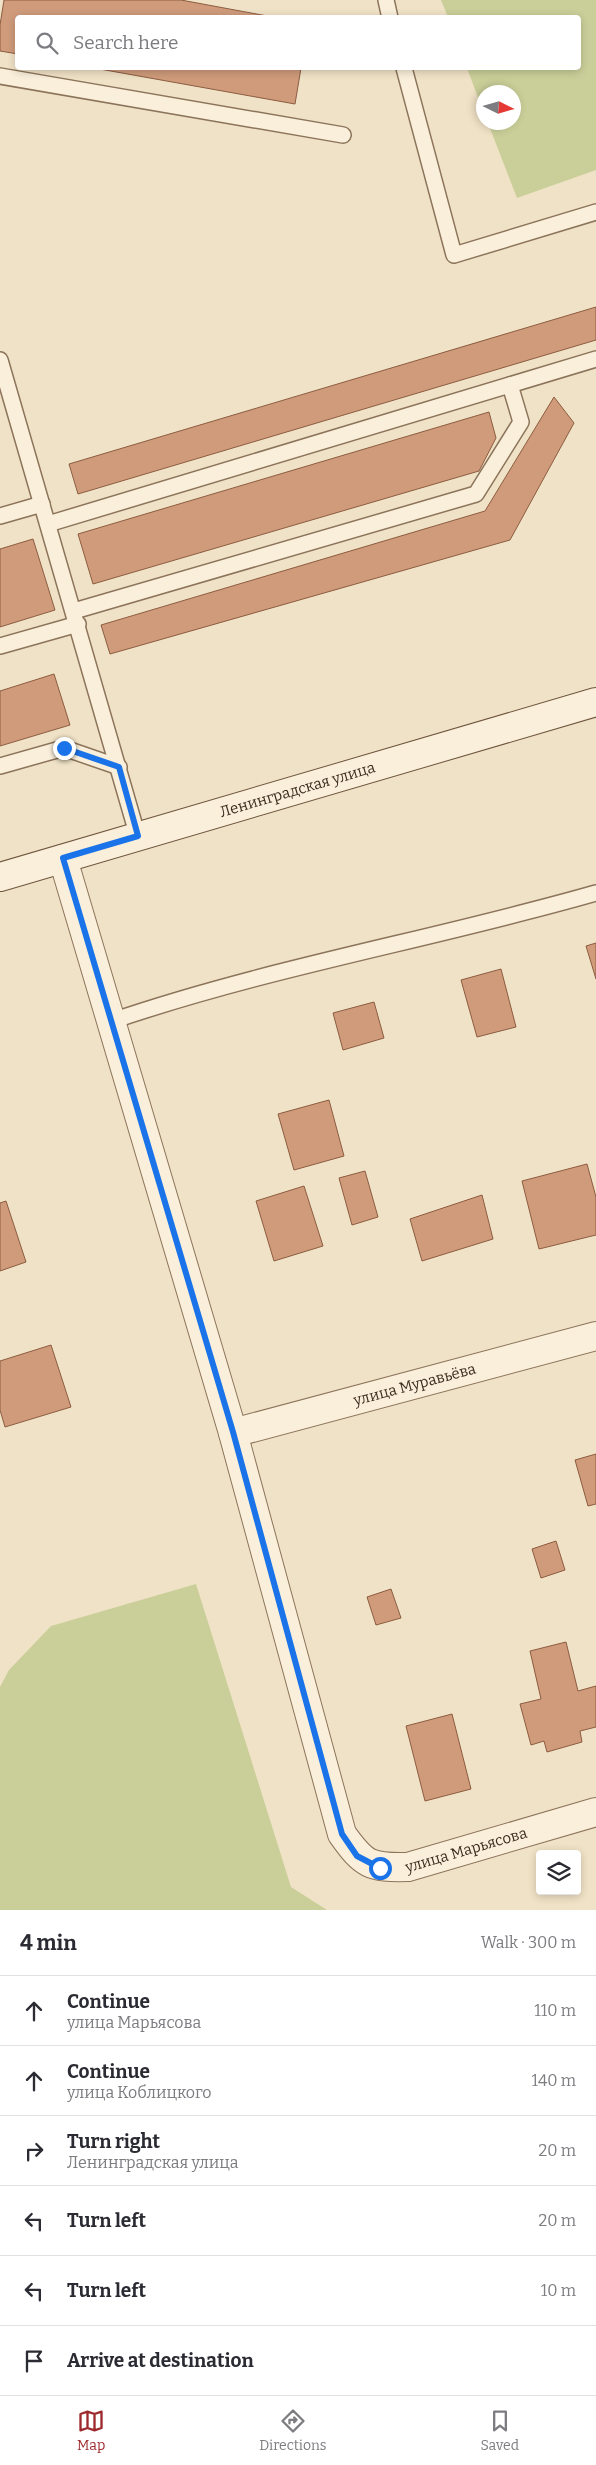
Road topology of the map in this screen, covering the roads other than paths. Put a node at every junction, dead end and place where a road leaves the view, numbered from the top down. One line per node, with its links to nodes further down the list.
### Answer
1 (386, 0): 2 (lane)
2 (389, 15)
3 (405, 70): 6 (lane)
4 (0, 76): 5 (lane)
5 (343, 135)
6 (596, 212)
7 (596, 359): 9 (lane)
8 (0, 360): 10 (lane)
9 (510, 385): 12 (lane); 13 (lane)
10 (42, 504): 11 (lane); 12 (lane)
11 (0, 516)
12 (48, 524): 13 (lane)
13 (76, 617): 14 (lane); 17 (lane)
14 (0, 646)
15 (596, 702): 18 (street, Ленинградская улица)
16 (0, 766): 17 (lane)
17 (119, 767): 18 (lane)
18 (138, 836): 19 (street, Ленинградская улица)
19 (63, 858): 20 (street, Ленинградская улица); 22 (street, улица Марьясова)
20 (0, 877)
21 (596, 893): 22 (lane)
22 (112, 1021): 24 (street, улица Марьясова)
23 (596, 1336): 24 (street, улица Муравьёва)
24 (233, 1432): 25 (street, улица Марьясова)
25 (596, 1812)

